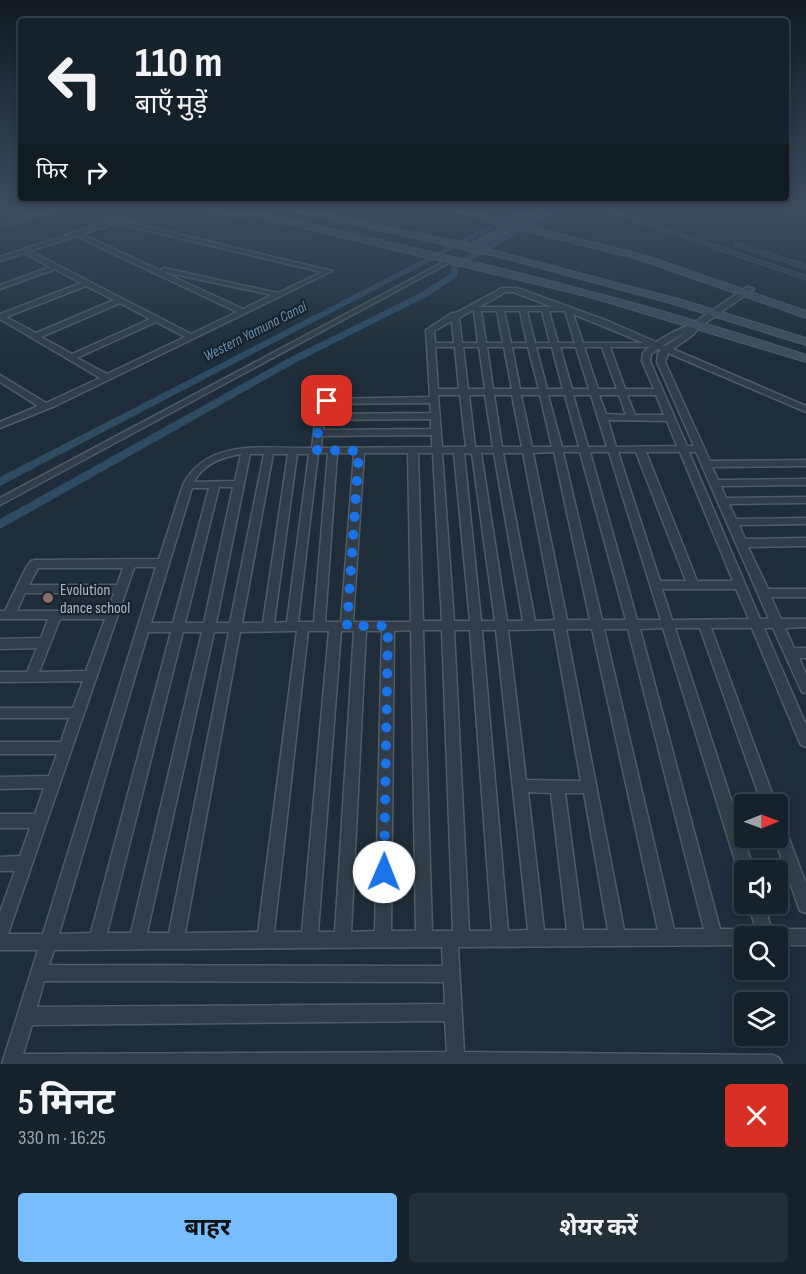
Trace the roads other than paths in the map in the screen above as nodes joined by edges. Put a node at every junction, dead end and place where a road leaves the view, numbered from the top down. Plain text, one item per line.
1 (40, 259) edge
2 (129, 259) edge
3 (279, 259) edge
4 (454, 259) joint
5 (518, 259) edge
6 (646, 259) edge
7 (751, 259) edge
8 (781, 259) edge
9 (144, 266) junction
10 (56, 267) junction
11 (806, 267) edge
12 (806, 278) edge
13 (87, 283) junction
14 (0, 287) edge
15 (748, 290) junction
16 (281, 295) junction
17 (120, 300) junction
18 (466, 309) junction
19 (477, 309) junction
20 (500, 309) junction
21 (522, 309) junction
22 (545, 309) junction
23 (568, 309) junction
24 (806, 309) edge
25 (243, 312) junction
26 (715, 313) junction
27 (455, 315) junction
28 (806, 315) edge
29 (1, 316) edge
30 (156, 319) junction
31 (697, 325) junction
32 (36, 336) junction
33 (191, 337) junction
34 (806, 342) edge
35 (430, 345) junction
36 (459, 345) junction
37 (482, 345) junction
38 (507, 345) junction
39 (532, 345) junction
40 (556, 345) junction
41 (580, 345) junction
42 (605, 345) junction
43 (662, 347) junction
44 (72, 357) junction
45 (806, 359) edge
46 (0, 378) edge
47 (107, 378) junction
48 (464, 392) junction
49 (489, 392) junction
50 (516, 392) junction
51 (543, 392) junction
52 (569, 392) junction
53 (595, 392) junction
54 (622, 392) junction
55 (658, 392) junction
56 (434, 396) junction
57 (45, 407) junction
58 (806, 409) edge
59 (435, 416) junction
60 (320, 417) junction
61 (603, 417) junction
62 (631, 417) junction
63 (669, 418) junction
64 (0, 425) edge
65 (436, 432) junction
66 (318, 433) junction
67 (682, 449) junction
68 (700, 449) junction
69 (269, 450) junction
70 (293, 450) junction
71 (315, 450) junction
72 (333, 450) junction
73 (613, 450) junction
74 (640, 450) junction
75 (246, 451) junction
76 (359, 451) junction
77 (413, 451) junction
78 (438, 451) junction
79 (459, 451) junction
80 (474, 451) junction
81 (498, 451) junction
82 (528, 451) junction
83 (558, 451) junction
84 (585, 451) junction
85 (806, 463) edge
86 (706, 464) junction
87 (806, 482) edge
88 (715, 483) junction
89 (215, 484) junction
90 (239, 484) junction
91 (188, 485) junction
92 (806, 500) edge
93 (723, 501) junction
94 (0, 502) edge
95 (806, 521) edge
96 (732, 522) junction
97 (806, 542) edge
98 (741, 543) junction
99 (163, 563) junction
100 (132, 564) junction
101 (657, 585) junction
102 (693, 585) junction
103 (740, 585) junction
104 (21, 589) junction
105 (121, 589) junction
106 (806, 592) edge
107 (764, 593) junction
108 (4, 615) edge
109 (56, 615) junction
110 (112, 615) junction
111 (756, 623) junction
112 (777, 623) junction
113 (806, 623) edge
114 (704, 624) junction
115 (530, 625) junction
116 (560, 625) junction
117 (598, 625) junction
118 (633, 625) junction
119 (669, 625) junction
120 (348, 626) junction
121 (388, 626) junction
122 (417, 626) junction
123 (448, 626) junction
124 (476, 626) junction
125 (502, 626) junction
126 (209, 627) junction
127 (236, 627) junction
128 (268, 627) junction
129 (297, 627) junction
130 (319, 627) junction
131 (143, 628) junction
132 (177, 628) junction
133 (44, 643) junction
134 (0, 644) edge
135 (806, 653) edge
136 (791, 654) junction
137 (31, 676) junction
138 (90, 676) junction
139 (0, 677) edge
140 (805, 684) edge
141 (0, 713) edge
142 (77, 713) junction
143 (806, 741) edge
144 (0, 748) edge
145 (65, 748) junction
146 (53, 782) junction
147 (0, 783) edge
148 (520, 786) junction
149 (557, 786) junction
150 (589, 787) junction
151 (765, 794) edge
152 (40, 821) junction
153 (0, 822) edge
154 (785, 848) edge
155 (743, 860) edge
156 (25, 863) junction
157 (0, 864) edge
158 (806, 905) edge
159 (4, 911) edge
160 (0, 935) edge
161 (714, 937) junction
162 (734, 937) edge
163 (788, 937) edge
164 (806, 937) edge
165 (501, 938) junction
166 (537, 938) junction
167 (576, 938) junction
168 (618, 938) junction
169 (668, 938) junction
170 (343, 939) junction
171 (383, 939) junction
172 (424, 939) junction
173 (456, 939) junction
174 (176, 940) junction
175 (265, 940) junction
176 (309, 940) junction
177 (48, 941) junction
178 (97, 941) junction
179 (137, 941) junction
180 (0, 942) edge
181 (39, 973) junction
182 (452, 974) junction
183 (454, 1012) junction
184 (26, 1016) junction
185 (456, 1062) edge
186 (11, 1063) edge
187 (773, 1064) edge

1 - 10 street
2 - 9 street
3 - 16 street
4 - 31 main road
4 - 94 street
5 - 26 main road
6 - 15 main road
7 - 12 lane
8 - 11 lane
9 - 16 street
9 - 25 street
10 - 13 street
10 - 14 street
13 - 17 street
13 - 29 street
15 - 24 main road
15 - 26 street
15 - 28 main road
16 - 25 street
17 - 30 street
17 - 32 street
18 - 19 street
18 - 23 street
18 - 27 street
19 - 20 street
19 - 37 street
20 - 21 street
20 - 38 street
21 - 22 street
21 - 39 street
22 - 23 street
22 - 40 street
23 - 41 street
23 - 43 street
25 - 33 street
26 - 31 street
26 - 34 main road
27 - 35 street
27 - 36 street
29 - 32 street
30 - 33 street
30 - 44 street
31 - 43 street
31 - 45 main road
32 - 44 street
33 - 47 street
35 - 36 street
35 - 56 street
36 - 37 street
36 - 48 street
37 - 38 street
37 - 49 street
38 - 39 street
38 - 50 street
39 - 40 street
39 - 51 street
40 - 41 street
40 - 52 street
41 - 42 street
41 - 53 street
42 - 43 street
42 - 54 street
43 - 55 street
43 - 58 street
43 - 68 street
44 - 47 street
46 - 57 street
47 - 57 street
48 - 49 street
48 - 56 street
48 - 80 street
49 - 50 street
49 - 81 street
50 - 51 street
50 - 82 street
51 - 52 street
51 - 83 street
52 - 53 street
52 - 84 street
53 - 54 street
53 - 61 street
54 - 55 street
54 - 62 street
55 - 63 street
56 - 59 street
56 - 60 street
57 - 64 street
59 - 60 street
59 - 65 street
60 - 66 street
61 - 62 street
61 - 73 street
62 - 63 street
63 - 67 street
65 - 66 street
65 - 78 street
66 - 71 street
67 - 68 street
67 - 74 street
67 - 103 street
68 - 86 street
69 - 70 street
69 - 75 street
69 - 127 street
70 - 71 street
70 - 128 street
71 - 72 street
71 - 129 street
72 - 76 street
72 - 130 street
73 - 74 street
73 - 84 street
73 - 101 street
74 - 102 street
75 - 90 street
75 - 91 street
76 - 77 street
76 - 120 street
77 - 78 street
77 - 122 street
78 - 79 street
78 - 123 street
79 - 80 street
79 - 124 street
80 - 81 street
80 - 125 street
81 - 82 street
81 - 115 street
82 - 83 street
82 - 116 street
83 - 84 street
83 - 117 street
84 - 118 street
85 - 86 street
86 - 88 street
87 - 88 street
88 - 93 street
89 - 90 street
89 - 91 street
89 - 132 street
90 - 126 street
91 - 99 street
92 - 93 street
93 - 96 street
95 - 96 street
96 - 98 street
97 - 98 street
98 - 107 street
99 - 100 street
99 - 131 street
100 - 104 street
100 - 105 street
101 - 102 street
101 - 119 street
102 - 103 street
103 - 111 street
104 - 105 street
104 - 108 street
105 - 110 street
106 - 107 street
107 - 112 street
108 - 109 street
109 - 110 street
109 - 133 street
110 - 138 street
111 - 112 street
111 - 114 street
111 - 143 street
112 - 113 street
112 - 136 street
114 - 119 street
114 - 151 street
115 - 116 street
115 - 125 street
116 - 117 street
116 - 150 street
117 - 118 street
117 - 169 street
118 - 119 street
118 - 161 street
119 - 155 street
120 - 121 street
120 - 130 street
120 - 170 street
120 - 176 street
121 - 122 street
121 - 171 street
122 - 123 street
122 - 172 street
123 - 124 street
123 - 173 street
124 - 125 street
124 - 165 street
125 - 148 street
126 - 127 street
126 - 132 street
126 - 179 street
127 - 128 street
127 - 174 street
128 - 129 street
129 - 130 street
129 - 175 street
131 - 132 street
131 - 177 street
132 - 178 street
133 - 134 street
133 - 137 street
135 - 136 street
136 - 140 street
137 - 138 street
137 - 139 street
138 - 142 street
141 - 142 street
142 - 145 street
144 - 145 street
145 - 146 street
146 - 147 street
146 - 152 street
148 - 149 street
148 - 166 street
149 - 150 street
149 - 167 street
150 - 168 street
152 - 153 street
152 - 156 street
154 - 158 street
156 - 157 street
156 - 159 street
159 - 160 street
161 - 162 street
161 - 169 street
163 - 164 street
165 - 166 street
165 - 173 street
166 - 167 street
167 - 168 street
168 - 169 street
170 - 171 street
170 - 176 street
171 - 172 street
172 - 173 street
173 - 182 street
174 - 175 street
174 - 179 street
175 - 176 street
177 - 178 street
177 - 180 street
177 - 181 street
178 - 179 street
181 - 182 street
181 - 184 street
182 - 183 street
183 - 184 street
183 - 185 street
184 - 186 street
185 - 186 street
185 - 187 street

